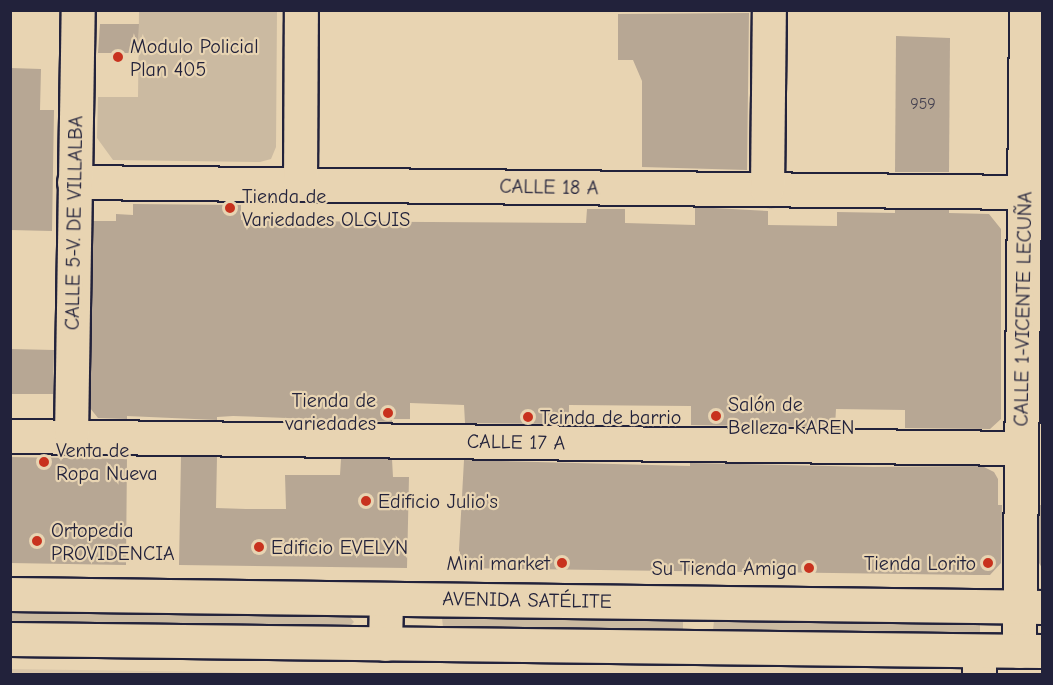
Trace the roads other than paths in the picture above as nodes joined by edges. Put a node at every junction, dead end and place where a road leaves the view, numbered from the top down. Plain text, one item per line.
1 (78, 10) edge
2 (301, 10) edge
3 (769, 10) edge
4 (1026, 10) edge
5 (74, 182) junction
6 (300, 184) junction
7 (767, 189) junction
8 (1023, 192) junction
9 (10, 436) edge
10 (71, 436) junction
11 (1021, 448) junction
12 (10, 594) edge
13 (386, 599) junction
14 (1031, 607) edge
15 (10, 639) edge
16 (385, 644) junction
17 (1031, 651) edge
18 (979, 663) edge

1 - 5 street, CALLE 5-V. DE VILLALBA
2 - 6 street
3 - 7 street
4 - 8 street, CALLE 1-VICENTE LECUÑA
5 - 6 street, CALLE 18 A
5 - 10 street, CALLE 5-V. DE VILLALBA
6 - 7 street, CALLE 18 A
7 - 8 street, CALLE 18 A
8 - 11 street, CALLE 1-VICENTE LECUÑA
9 - 10 street, CALLE 17 A
10 - 11 street, CALLE 17 A
11 - 14 street, CALLE 1-VICENTE LECUÑA
12 - 13 street, AVENIDA SATÉLITE
13 - 14 street, AVENIDA SATÉLITE
13 - 16 street
14 - 17 street, CALLE 1-VICENTE LECUÑA
15 - 16 street
16 - 18 street
17 - 18 street

